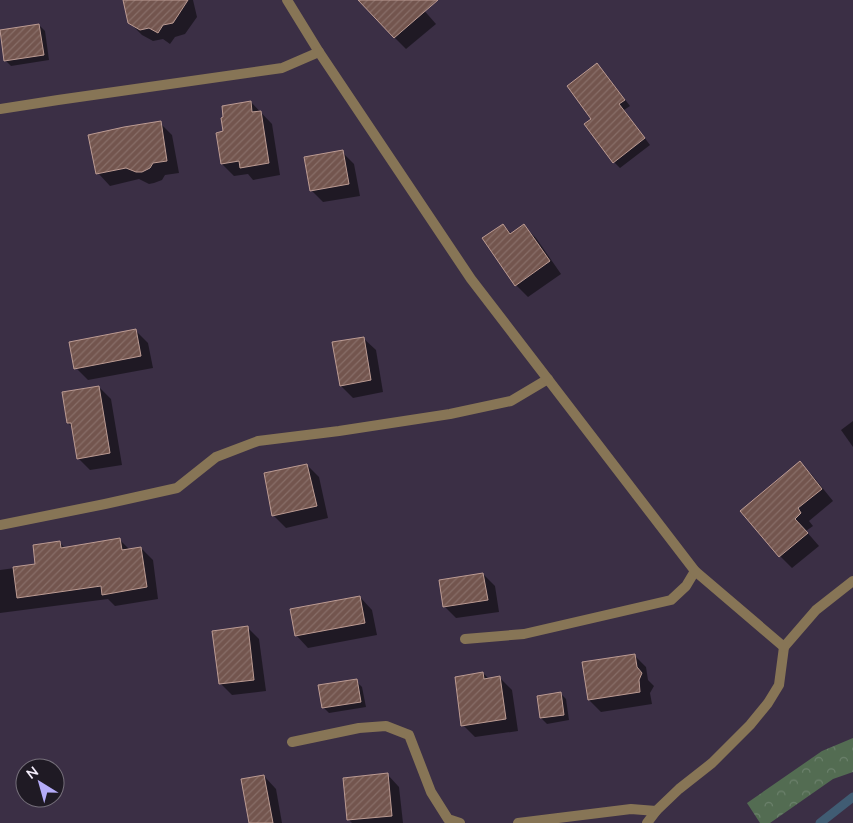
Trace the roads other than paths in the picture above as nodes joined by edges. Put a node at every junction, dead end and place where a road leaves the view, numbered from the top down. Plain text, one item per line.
1 (287, 0) edge
2 (319, 52) junction
3 (0, 109) edge
4 (548, 379) junction
5 (0, 525) edge
6 (695, 571) junction
7 (853, 581) edge
8 (465, 639) dead end
9 (784, 647) junction
10 (292, 742) dead end
11 (656, 811) junction
12 (460, 823) edge
13 (518, 823) edge
14 (647, 823) edge

1 - 2 street
2 - 3 street
2 - 4 street
4 - 5 street
4 - 6 street
6 - 8 street
6 - 9 street
7 - 9 street
9 - 11 street
10 - 12 street
11 - 13 street
11 - 14 street

